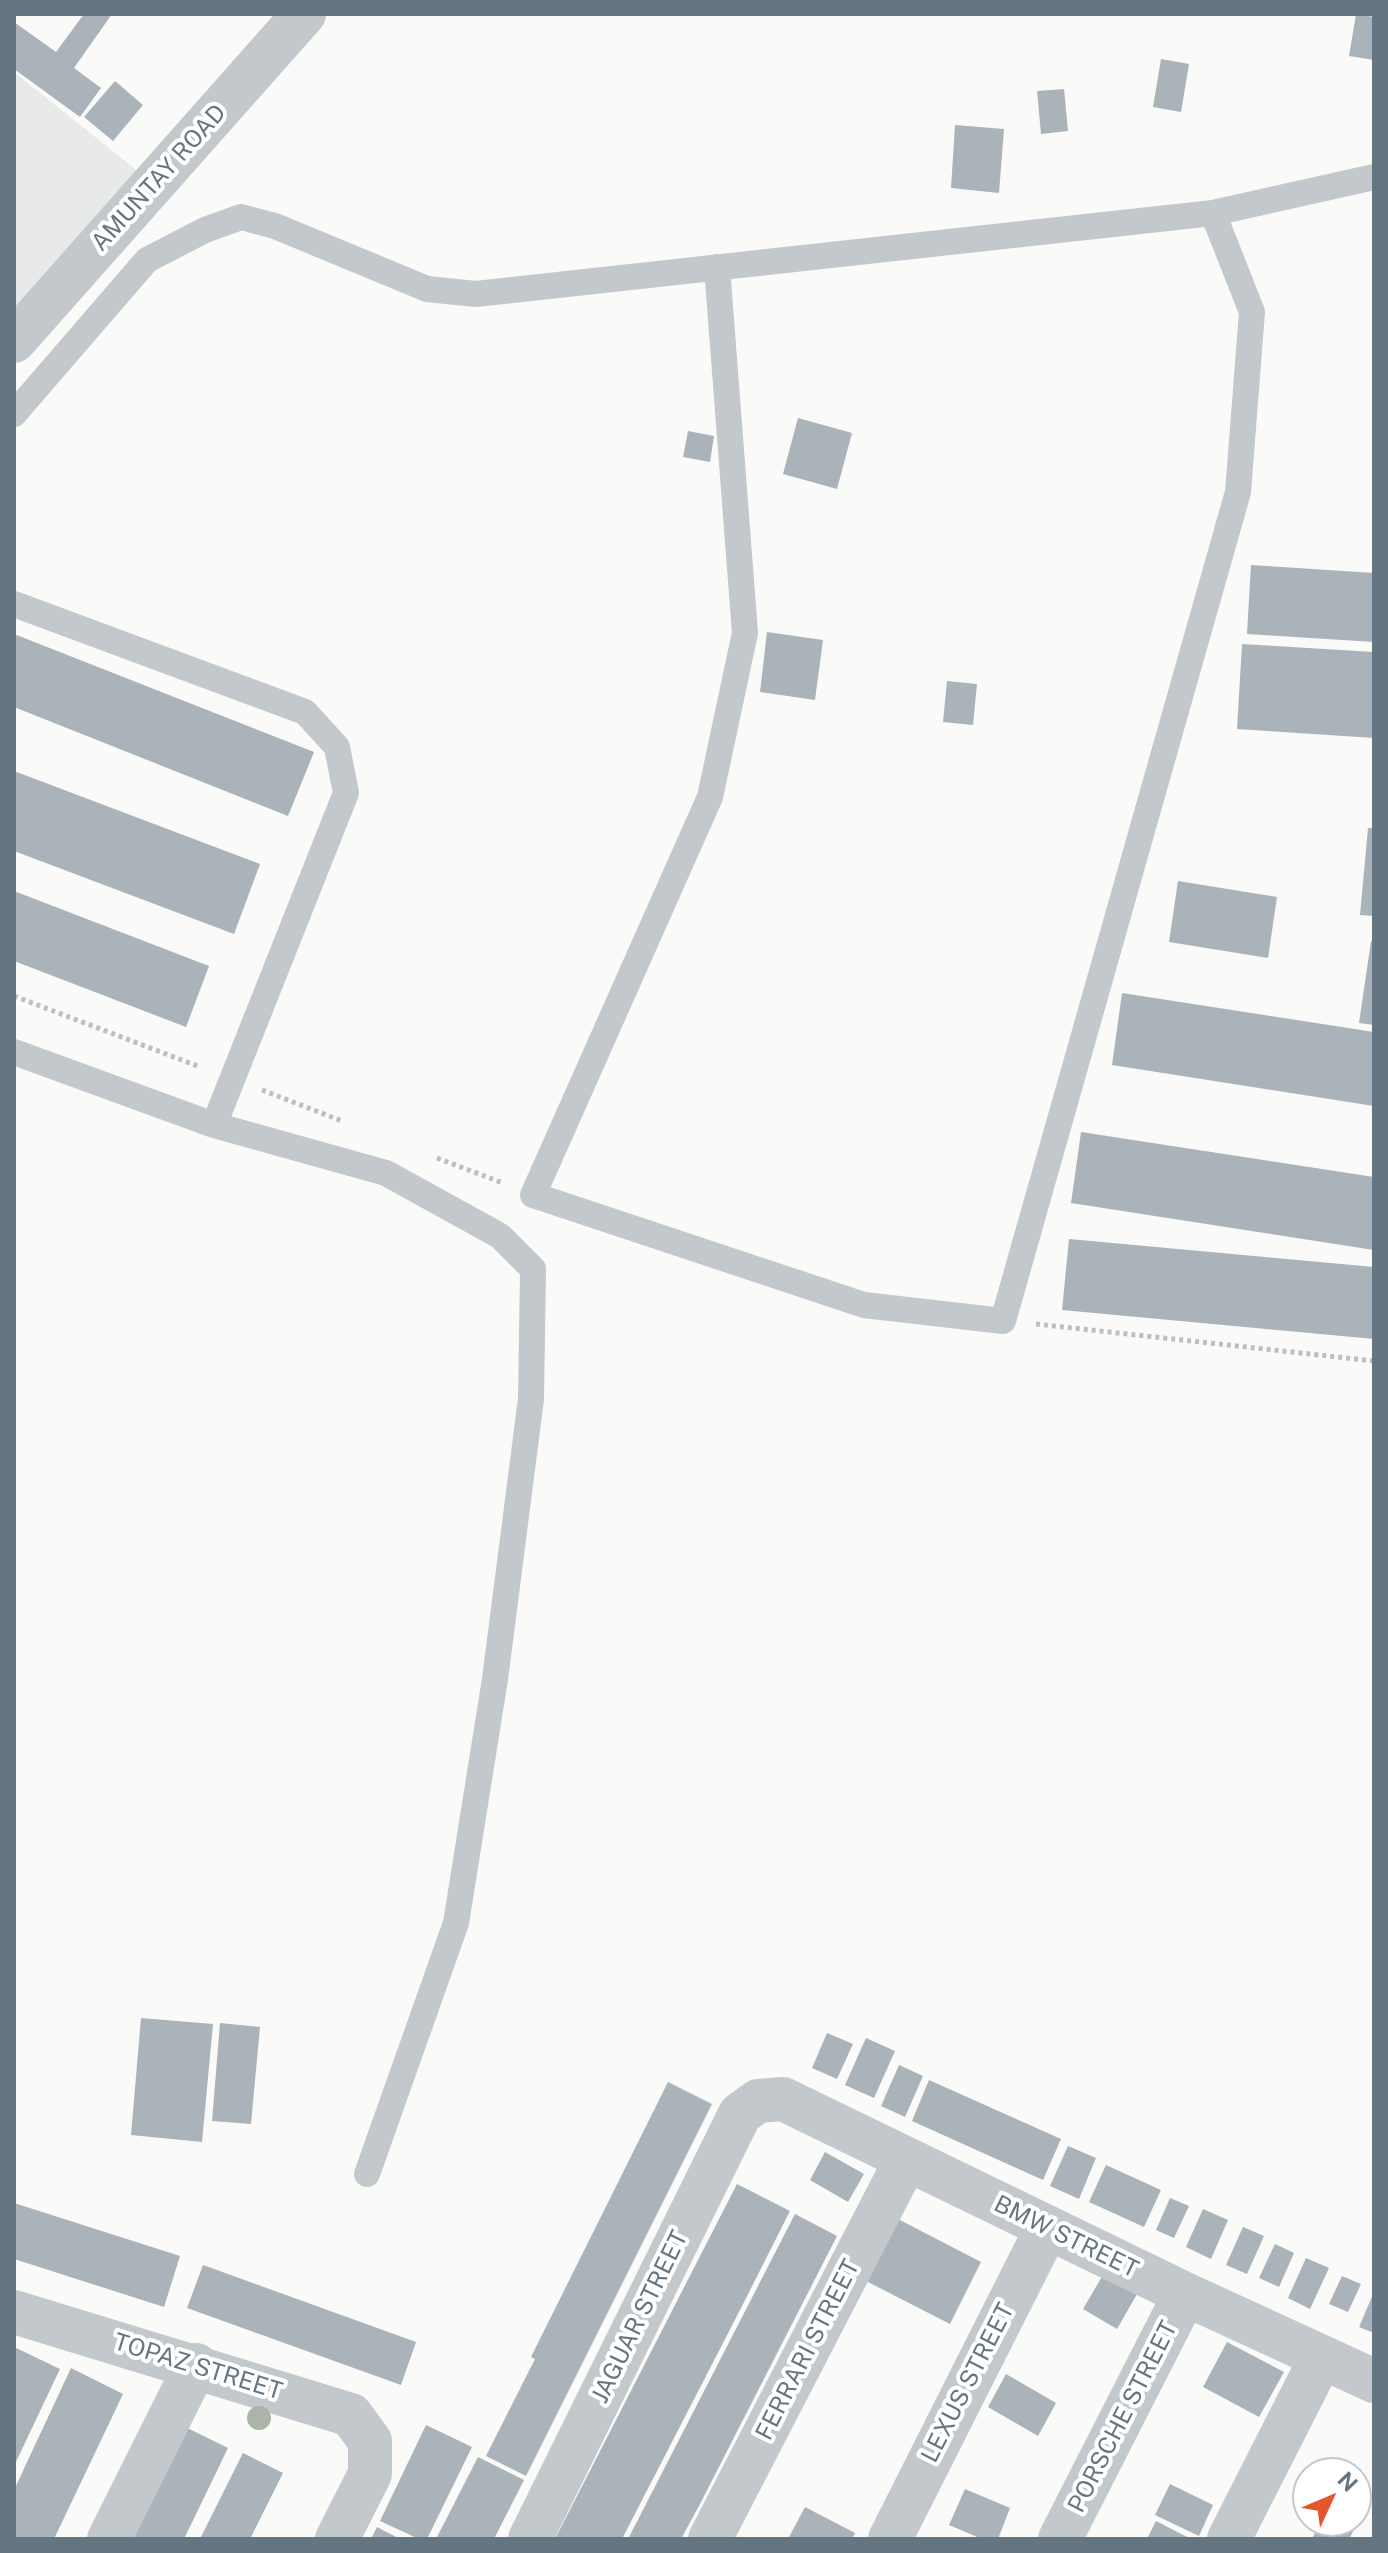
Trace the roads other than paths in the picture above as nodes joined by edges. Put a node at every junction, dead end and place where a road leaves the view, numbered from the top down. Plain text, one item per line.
1 (304, 14) edge
2 (1374, 177) edge
3 (1213, 213) junction
4 (717, 267) junction
5 (14, 341) edge
6 (14, 414) edge
7 (14, 604) edge
8 (14, 1052) edge
9 (214, 1125) junction
10 (758, 2101) joint
11 (906, 2160) junction
12 (367, 2174) dead end
13 (1047, 2228) junction
14 (1185, 2294) junction
15 (14, 2312) edge
16 (1321, 2358) junction
17 (196, 2365) junction
18 (1374, 2381) edge
19 (109, 2539) edge
20 (337, 2539) edge
21 (530, 2539) edge
22 (710, 2539) edge
23 (890, 2539) edge
24 (1060, 2539) edge
25 (1229, 2539) edge

1 - 5 street, AMUNTAY ROAD
2 - 3 lane
3 - 4 lane
3 - 4 lane
4 - 6 lane
7 - 9 lane
8 - 9 lane
9 - 12 lane
10 - 11 street, BMW STREET
10 - 21 street, JAGUAR STREET
11 - 13 street, BMW STREET
11 - 22 street, FERRARI STREET
13 - 14 street, BMW STREET
13 - 23 street, LEXUS STREET
14 - 16 street, BMW STREET
14 - 24 street, PORSCHE STREET
15 - 17 street, TOPAZ STREET
16 - 18 street, BMW STREET
16 - 25 street
17 - 19 street
17 - 20 street, TOPAZ STREET

